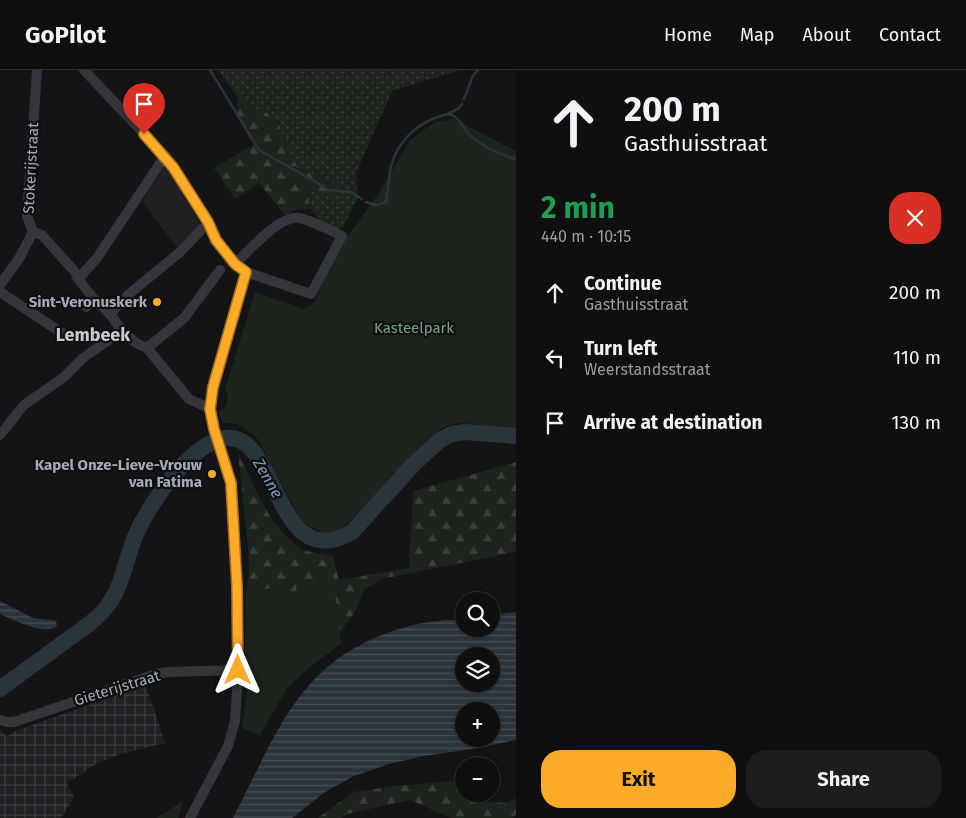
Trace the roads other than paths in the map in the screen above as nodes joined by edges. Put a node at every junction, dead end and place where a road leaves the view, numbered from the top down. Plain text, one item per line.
1 (38, 70) edge
2 (84, 70) edge
3 (165, 156) junction
4 (204, 228) dead end
5 (33, 232) junction
6 (235, 264) junction
7 (220, 270) dead end
8 (246, 272) junction
9 (78, 279) junction
10 (0, 285) edge
11 (0, 292) edge
12 (110, 314) junction
13 (123, 332) junction
14 (65, 335) dead end
15 (147, 348) junction
16 (210, 409) junction
17 (0, 435) edge
18 (238, 670) junction
19 (0, 720) edge
20 (190, 818) edge

1 - 5 street, Stokerijstraat
2 - 3 street
3 - 6 street
3 - 9 street
4 - 12 street
5 - 9 street
5 - 10 street, Stokerijstraat
6 - 8 street
6 - 8 street
7 - 15 street
8 - 16 street
9 - 12 street
11 - 14 street
12 - 13 street
13 - 15 street
13 - 17 street
15 - 16 street
16 - 18 street
18 - 19 street, Gieterijstraat
18 - 20 street

